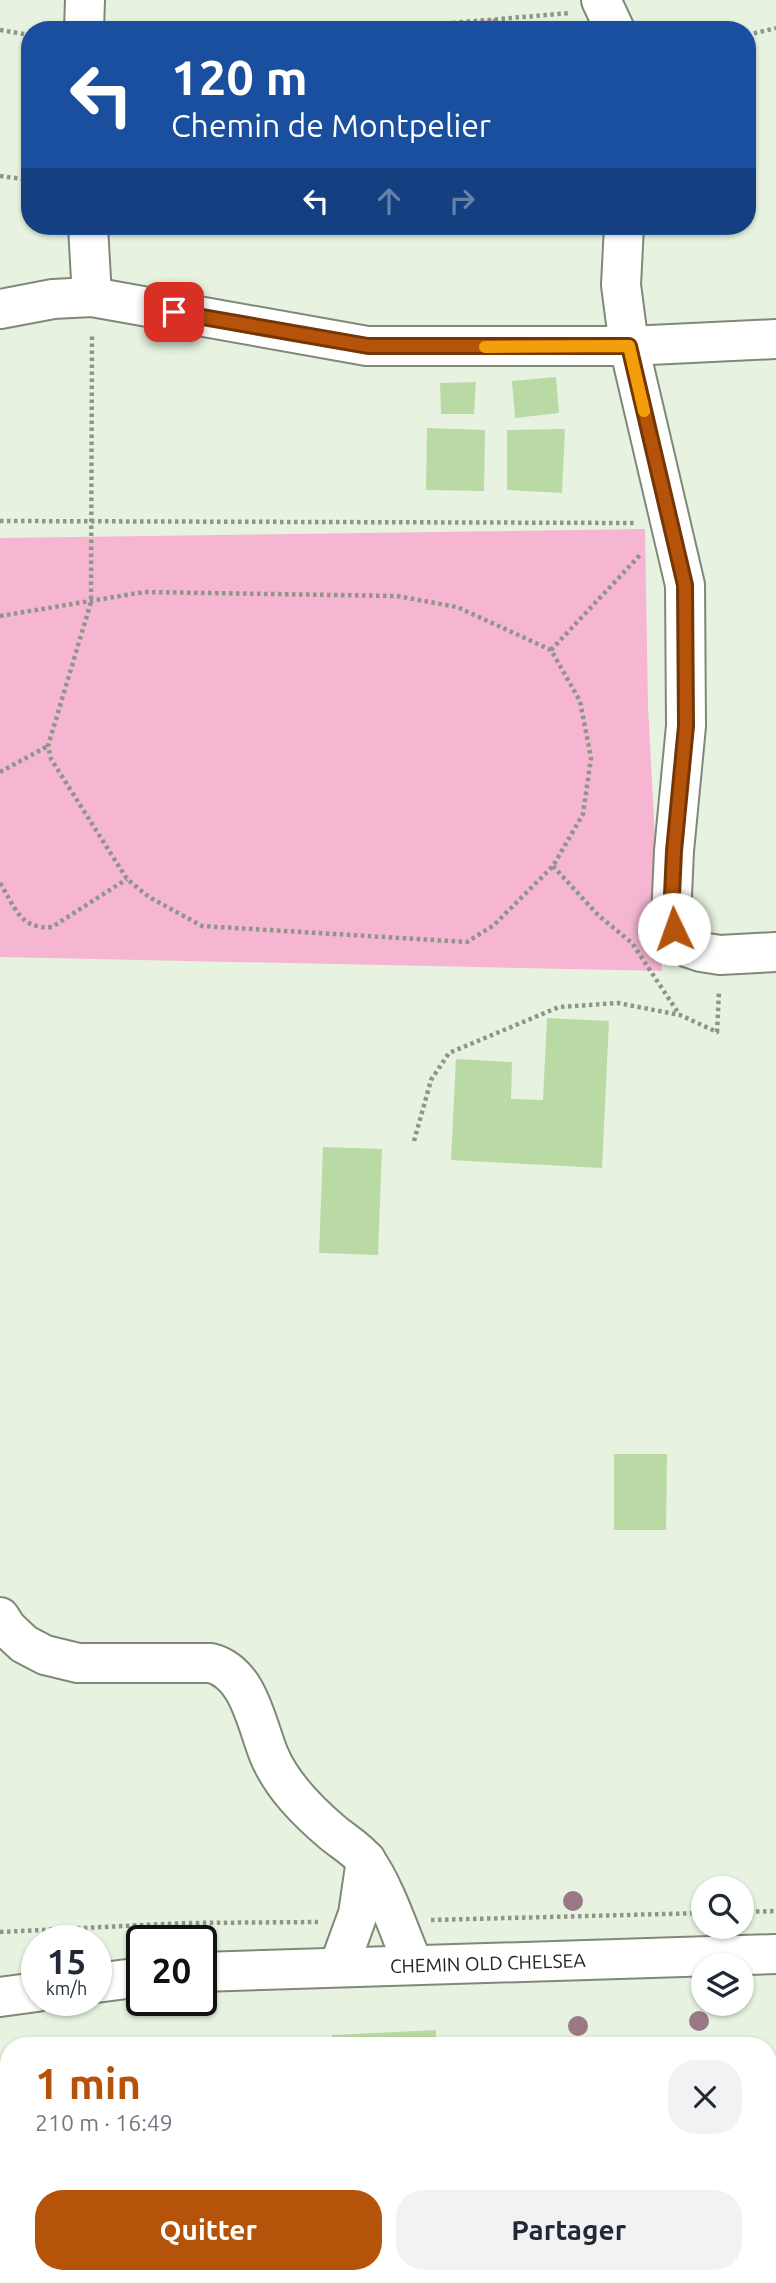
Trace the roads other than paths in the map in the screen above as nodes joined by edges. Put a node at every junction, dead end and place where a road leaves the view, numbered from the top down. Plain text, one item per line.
1 (85, 0) edge
2 (84, 21) edge
3 (88, 235) edge
4 (624, 235) edge
5 (92, 298) junction
6 (0, 309) edge
7 (776, 338) edge
8 (629, 346) junction
9 (776, 952) edge
10 (8, 1640) edge
11 (366, 1860) junction
12 (776, 1954) edge
13 (413, 1964) junction
14 (339, 1966) junction
15 (0, 1969) edge
16 (21, 1970) edge
17 (217, 1971) edge
18 (21, 1994) edge
19 (0, 1997) edge

1 - 2 street
3 - 5 street
4 - 8 street
5 - 6 street
5 - 8 street
7 - 8 street
8 - 9 street
10 - 11 street
11 - 13 street
11 - 14 street
12 - 13 street, CHEMIN OLD CHELSEA
13 - 14 street, CHEMIN OLD CHELSEA
14 - 17 street, CHEMIN OLD CHELSEA
15 - 16 street
18 - 19 street

